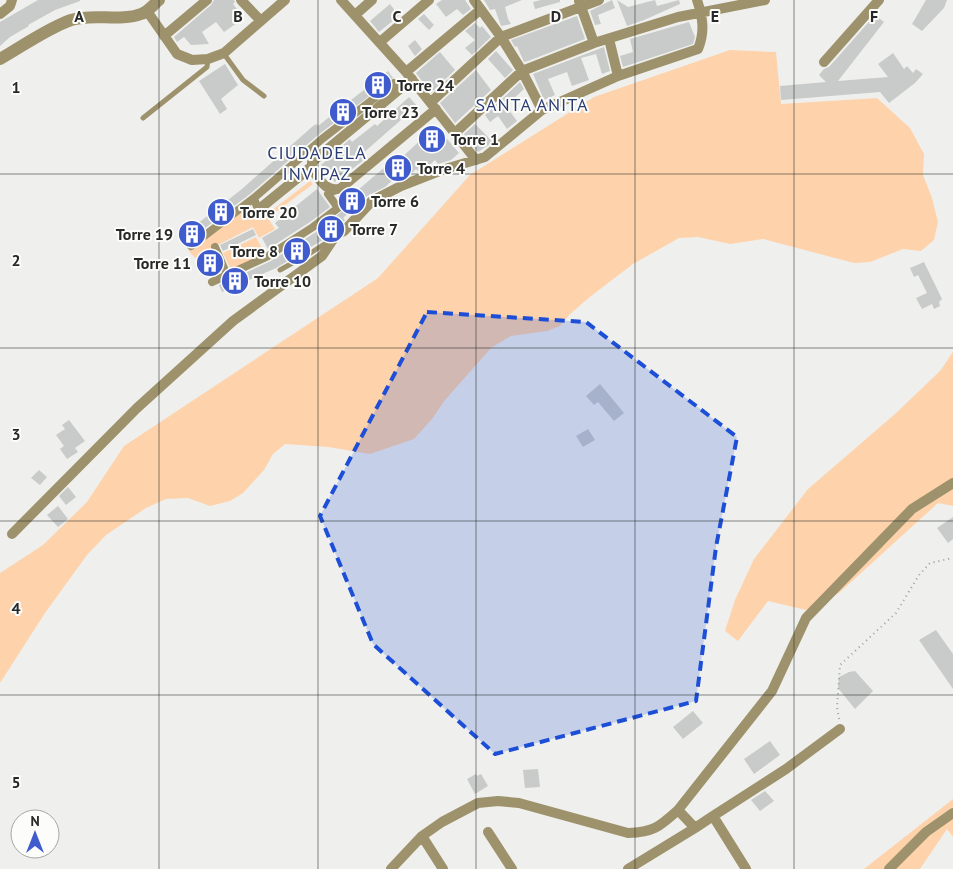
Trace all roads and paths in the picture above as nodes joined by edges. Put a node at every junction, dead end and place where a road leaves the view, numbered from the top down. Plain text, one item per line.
1 (12, 0) edge
2 (159, 0) edge
3 (207, 0) edge
4 (241, 0) edge
5 (285, 0) edge
6 (341, 0) edge
7 (372, 0) edge
8 (429, 0) edge
9 (599, 0) edge
10 (697, 0) edge
11 (765, 0) edge
12 (879, 0) edge
13 (477, 3) edge
14 (580, 3) edge
15 (147, 11) junction
16 (701, 12) junction
17 (0, 14) edge
18 (355, 15) junction
19 (261, 21) junction
20 (164, 36) junction
21 (501, 37) junction
22 (609, 39) junction
23 (380, 42) junction
24 (594, 43) junction
25 (224, 53) junction
26 (0, 59) edge
27 (208, 59) junction
28 (824, 62) dead end
29 (522, 71) junction
30 (409, 76) junction
31 (618, 76) junction
32 (394, 83) dead end
33 (264, 96) dead end
34 (434, 106) junction
35 (542, 110) junction
36 (143, 118) dead end
37 (455, 133) junction
38 (476, 160) junction
39 (311, 167) junction
40 (335, 190) junction
41 (254, 198) junction
42 (246, 204) junction
43 (258, 210) junction
44 (336, 235) junction
45 (191, 246) dead end
46 (215, 247) dead end
47 (280, 270) dead end
48 (228, 275) junction
49 (212, 282) dead end
50 (953, 483) edge
51 (12, 534) dead end
52 (953, 558) edge
53 (840, 729) joint
54 (678, 810) junction
55 (953, 813) edge
56 (714, 816) junction
57 (695, 828) junction
58 (488, 832) dead end
59 (422, 836) junction
60 (391, 869) edge
61 (443, 869) edge
62 (512, 869) edge
63 (628, 869) edge
64 (746, 869) edge
65 (889, 869) edge

1 - 17 street
2 - 15 street
3 - 20 street
4 - 19 street
5 - 19 street
6 - 18 street
7 - 18 street
8 - 23 street
9 - 14 street
10 - 16 street
11 - 16 street
12 - 28 street
13 - 21 street
13 - 30 street
14 - 21 street
14 - 24 street
15 - 20 street
15 - 26 street
16 - 22 street
16 - 31 street
18 - 23 street
19 - 25 street
20 - 27 street
21 - 29 street
21 - 34 street
22 - 24 street
22 - 31 street
23 - 30 street
24 - 29 street
25 - 27 street
25 - 33 lane
27 - 36 lane
29 - 35 street
29 - 37 street
30 - 34 street
30 - 39 street
31 - 35 street
32 - 41 street
34 - 37 street
34 - 40 street
35 - 38 street
37 - 38 street
38 - 44 street
39 - 40 street
39 - 43 street
40 - 48 street
41 - 42 street
41 - 43 street
42 - 43 street
42 - 45 street
44 - 47 lane
44 - 51 street
46 - 48 street
48 - 49 street
50 - 54 street
52 - 53 path
53 - 56 street
54 - 57 street
54 - 59 street
55 - 65 street
56 - 57 street
56 - 64 street
57 - 63 street
58 - 62 street
59 - 60 street
59 - 61 street

